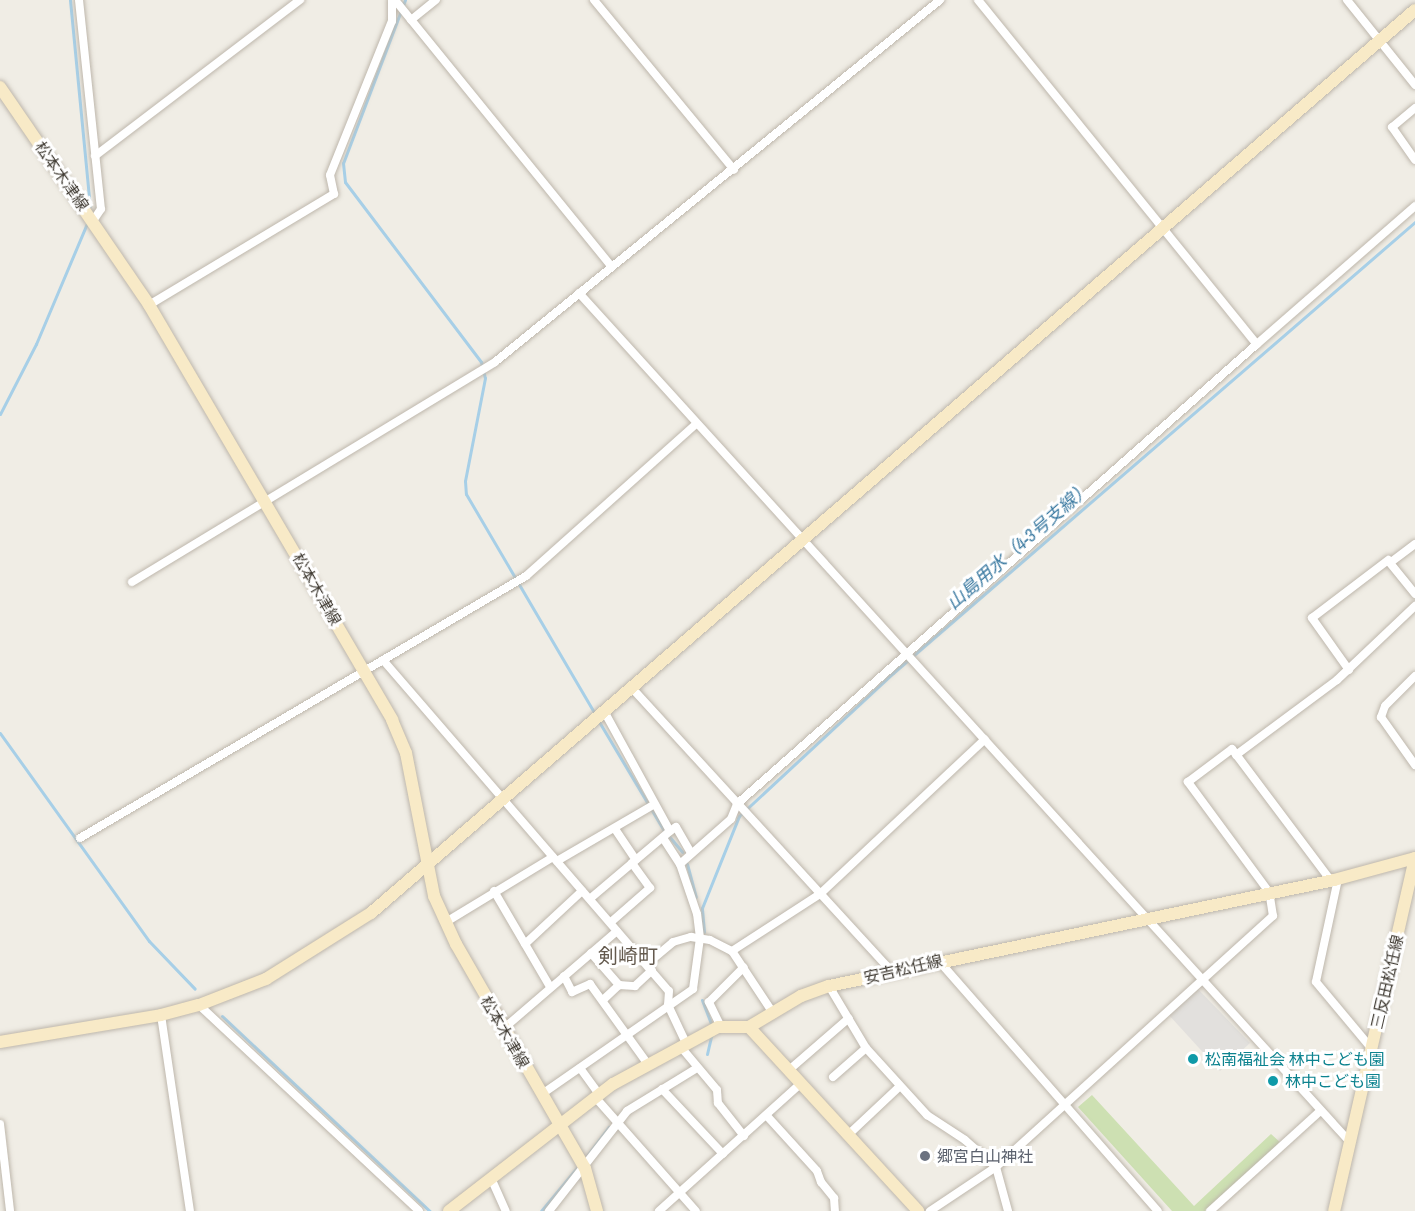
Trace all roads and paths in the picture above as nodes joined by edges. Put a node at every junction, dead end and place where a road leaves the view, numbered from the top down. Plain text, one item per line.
1 (79, 0) edge
2 (300, 0) edge
3 (436, 0) edge
4 (594, 0) edge
5 (940, 0) edge
6 (978, 0) edge
7 (1347, 0) edge
8 (401, 8) edge
9 (1415, 10) edge
10 (1380, 40) junction
11 (1415, 85) edge
12 (0, 87) edge
13 (1415, 108) edge
14 (95, 156) junction
15 (1415, 160) edge
16 (734, 170) junction
17 (1415, 206) edge
18 (93, 221) junction
19 (1163, 227) junction
20 (611, 266) junction
21 (579, 293) junction
22 (149, 305) junction
23 (1257, 344) junction
24 (696, 424) junction
25 (266, 498) junction
26 (802, 540) junction
27 (1415, 544) edge
28 (1388, 560) dead end
29 (132, 582) dead end
30 (1415, 594) edge
31 (1415, 606) edge
32 (906, 655) junction
33 (383, 660) junction
34 (364, 670) junction
35 (1349, 670) junction
36 (1413, 682) edge
37 (631, 687) junction
38 (599, 715) junction
39 (985, 739) junction
40 (1236, 755) junction
41 (1415, 765) edge
42 (502, 798) junction
43 (655, 804) junction
44 (741, 809) junction
45 (615, 829) junction
46 (668, 834) junction
47 (80, 838) dead end
48 (691, 853) junction
49 (1415, 858) edge
50 (555, 859) junction
51 (634, 862) junction
52 (680, 864) junction
53 (425, 865) junction
54 (1334, 880) junction
55 (494, 891) junction
56 (582, 891) junction
57 (1269, 892) junction
58 (820, 894) junction
59 (591, 897) junction
60 (1148, 919) junction
61 (446, 922) junction
62 (611, 922) junction
63 (616, 930) junction
64 (700, 938) junction
65 (525, 944) junction
66 (732, 951) junction
67 (591, 953) junction
68 (939, 960) junction
69 (650, 967) junction
70 (744, 967) junction
71 (891, 971) junction
72 (564, 976) junction
73 (1201, 982) junction
74 (619, 985) junction
75 (829, 986) junction
76 (550, 987) junction
77 (604, 999) junction
78 (199, 1005) junction
79 (668, 1005) junction
80 (773, 1013) junction
81 (162, 1015) junction
82 (849, 1018) junction
83 (749, 1027) junction
84 (503, 1029) junction
85 (715, 1029) junction
86 (627, 1031) junction
87 (0, 1042) edge
88 (683, 1045) junction
89 (866, 1048) junction
90 (1372, 1048) junction
91 (647, 1063) junction
92 (580, 1068) junction
93 (697, 1068) junction
94 (789, 1070) junction
95 (834, 1077) dead end
96 (801, 1083) junction
97 (900, 1086) junction
98 (662, 1089) junction
99 (542, 1094) junction
100 (597, 1095) junction
101 (1064, 1107) junction
102 (1319, 1112) junction
103 (767, 1116) junction
104 (614, 1120) junction
105 (0, 1124) edge
106 (560, 1124) junction
107 (848, 1135) junction
108 (744, 1136) junction
109 (1350, 1142) junction
110 (723, 1154) junction
111 (582, 1163) junction
112 (996, 1167) junction
113 (491, 1178) junction
114 (680, 1193) junction
115 (10, 1211) edge
116 (190, 1211) edge
117 (419, 1211) edge
118 (449, 1211) edge
119 (506, 1211) edge
120 (549, 1211) edge
121 (597, 1211) edge
122 (659, 1211) edge
123 (696, 1211) edge
124 (835, 1211) edge
125 (917, 1211) edge
126 (930, 1211) edge
127 (1008, 1211) edge
128 (1158, 1211) edge
129 (1210, 1211) edge
130 (1334, 1211) edge

1 - 14 street
2 - 14 street
3 - 8 street
4 - 16 street
5 - 16 street
6 - 19 street
7 - 10 street
8 - 20 street
8 - 22 street
9 - 10 main road
10 - 11 street
10 - 19 main road
12 - 18 main road, 松本木津線
13 - 15 street
14 - 18 street
16 - 20 street
17 - 23 street
18 - 22 main road, 松本木津線
19 - 23 street
19 - 26 main road
20 - 21 street
21 - 24 street
21 - 25 street
22 - 25 main road, 松本木津線
23 - 32 street
24 - 26 street
24 - 33 street
25 - 29 street
25 - 34 main road, 松本木津線
26 - 32 street
26 - 37 main road
27 - 30 street
28 - 35 street
31 - 35 street
32 - 39 street
32 - 44 street
33 - 34 street
33 - 42 street
34 - 47 street
34 - 53 main road, 松本木津線
35 - 40 street
36 - 41 street
37 - 38 main road
37 - 44 street
38 - 42 main road
38 - 43 street
39 - 58 street
39 - 60 street
40 - 54 street
40 - 57 street
42 - 50 street
42 - 53 main road
43 - 45 street
43 - 46 street
44 - 48 street
44 - 58 street
45 - 50 street
45 - 51 street
46 - 48 street
46 - 51 street
46 - 52 street
48 - 52 street
49 - 54 main road, 安吉松任線
49 - 90 main road, 三反田松任線
50 - 55 street
50 - 56 street
51 - 59 street
51 - 62 street
52 - 64 street
53 - 61 main road, 松本木津線
53 - 78 main road
54 - 57 main road, 安吉松任線
54 - 90 street
55 - 61 street
55 - 65 street
56 - 59 street
56 - 65 street
57 - 60 main road, 安吉松任線
57 - 73 street
58 - 66 street
58 - 71 street
59 - 62 street
60 - 68 main road, 安吉松任線
60 - 73 street
61 - 84 main road, 松本木津線
62 - 63 street
63 - 67 street
63 - 69 street
64 - 66 street
64 - 69 street
64 - 79 street
65 - 76 street
66 - 70 street
67 - 72 street
67 - 74 street
68 - 71 main road, 安吉松任線
68 - 101 street
69 - 74 street
69 - 79 street
70 - 80 street
70 - 85 street
71 - 75 main road, 安吉松任線
72 - 76 street
72 - 77 street
73 - 101 street
73 - 102 street
74 - 77 street
75 - 80 main road, 安吉松任線
75 - 82 street
76 - 84 street
77 - 86 street
78 - 81 main road
78 - 117 street
79 - 86 street
79 - 88 street
80 - 83 main road, 安吉松任線
81 - 87 main road
81 - 116 street
82 - 89 street
82 - 94 street
83 - 85 main road
83 - 94 main road
84 - 99 main road, 松本木津線
85 - 88 main road
86 - 91 street
86 - 92 street
88 - 91 main road
88 - 93 street
89 - 95 street
89 - 97 street
90 - 109 main road, 三反田松任線
91 - 100 main road
92 - 99 street
92 - 100 street
93 - 98 street
93 - 108 street
94 - 96 main road
96 - 103 street
96 - 107 main road
97 - 107 street
97 - 112 street
98 - 104 street
98 - 110 street
99 - 106 main road, 松本木津線
100 - 104 street
100 - 106 main road
101 - 112 street
101 - 128 street
102 - 109 street
102 - 129 street
103 - 108 street
103 - 124 street
104 - 111 street
104 - 114 street
105 - 115 street
106 - 111 main road, 松本木津線
106 - 113 main road
107 - 125 main road
108 - 110 street
109 - 130 main road, 三反田松任線
110 - 114 street
111 - 120 street
111 - 121 main road, 松本木津線
112 - 126 street
112 - 127 street
113 - 118 main road
113 - 119 street
114 - 122 street
114 - 123 street

